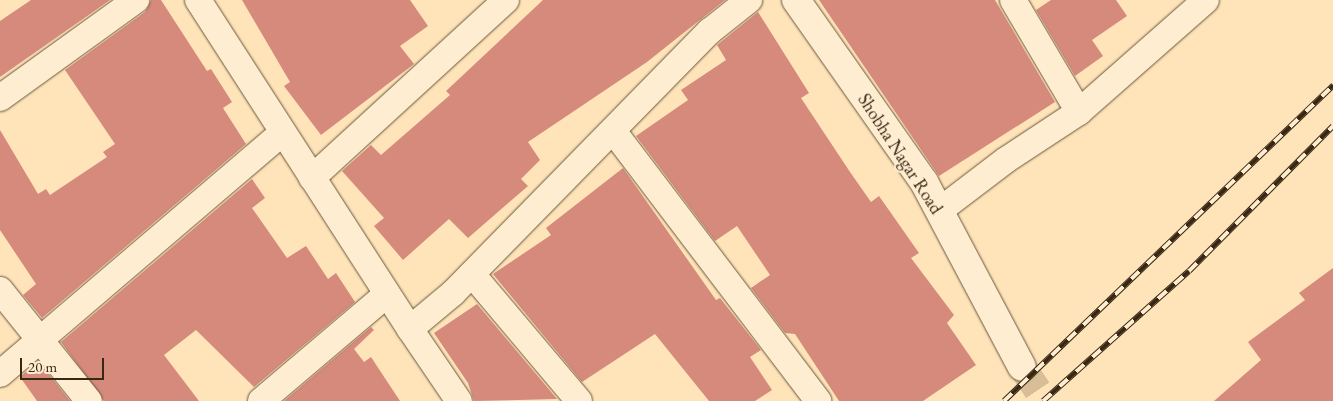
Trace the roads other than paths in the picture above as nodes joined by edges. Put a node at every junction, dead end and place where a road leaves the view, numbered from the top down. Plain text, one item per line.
1 (136, 0) edge
2 (198, 0) edge
3 (506, 0) edge
4 (749, 0) edge
5 (796, 0) edge
6 (1014, 0) edge
7 (1206, 0) edge
8 (0, 98) edge
9 (1079, 112) junction
10 (614, 132) junction
11 (281, 134) junction
12 (312, 178) junction
13 (939, 211) junction
14 (472, 274) junction
15 (0, 290) edge
16 (386, 294) junction
17 (410, 329) junction
18 (40, 339) junction
19 (1022, 366) tunnel mouth
20 (0, 374) edge
21 (88, 401) edge
22 (261, 401) edge
23 (459, 401) edge
24 (579, 401) edge
25 (818, 401) edge

1 - 8 street
2 - 11 street
3 - 12 street
4 - 10 street
5 - 13 street, Shobha Nagar Road
6 - 9 street
7 - 9 street
9 - 13 street
10 - 14 street
10 - 25 street
11 - 12 street
11 - 18 street
12 - 16 street
13 - 19 street, Shobha Nagar Road
14 - 17 street
14 - 24 street
15 - 18 street
16 - 17 street
16 - 22 street
17 - 23 street
18 - 20 street
18 - 21 street

